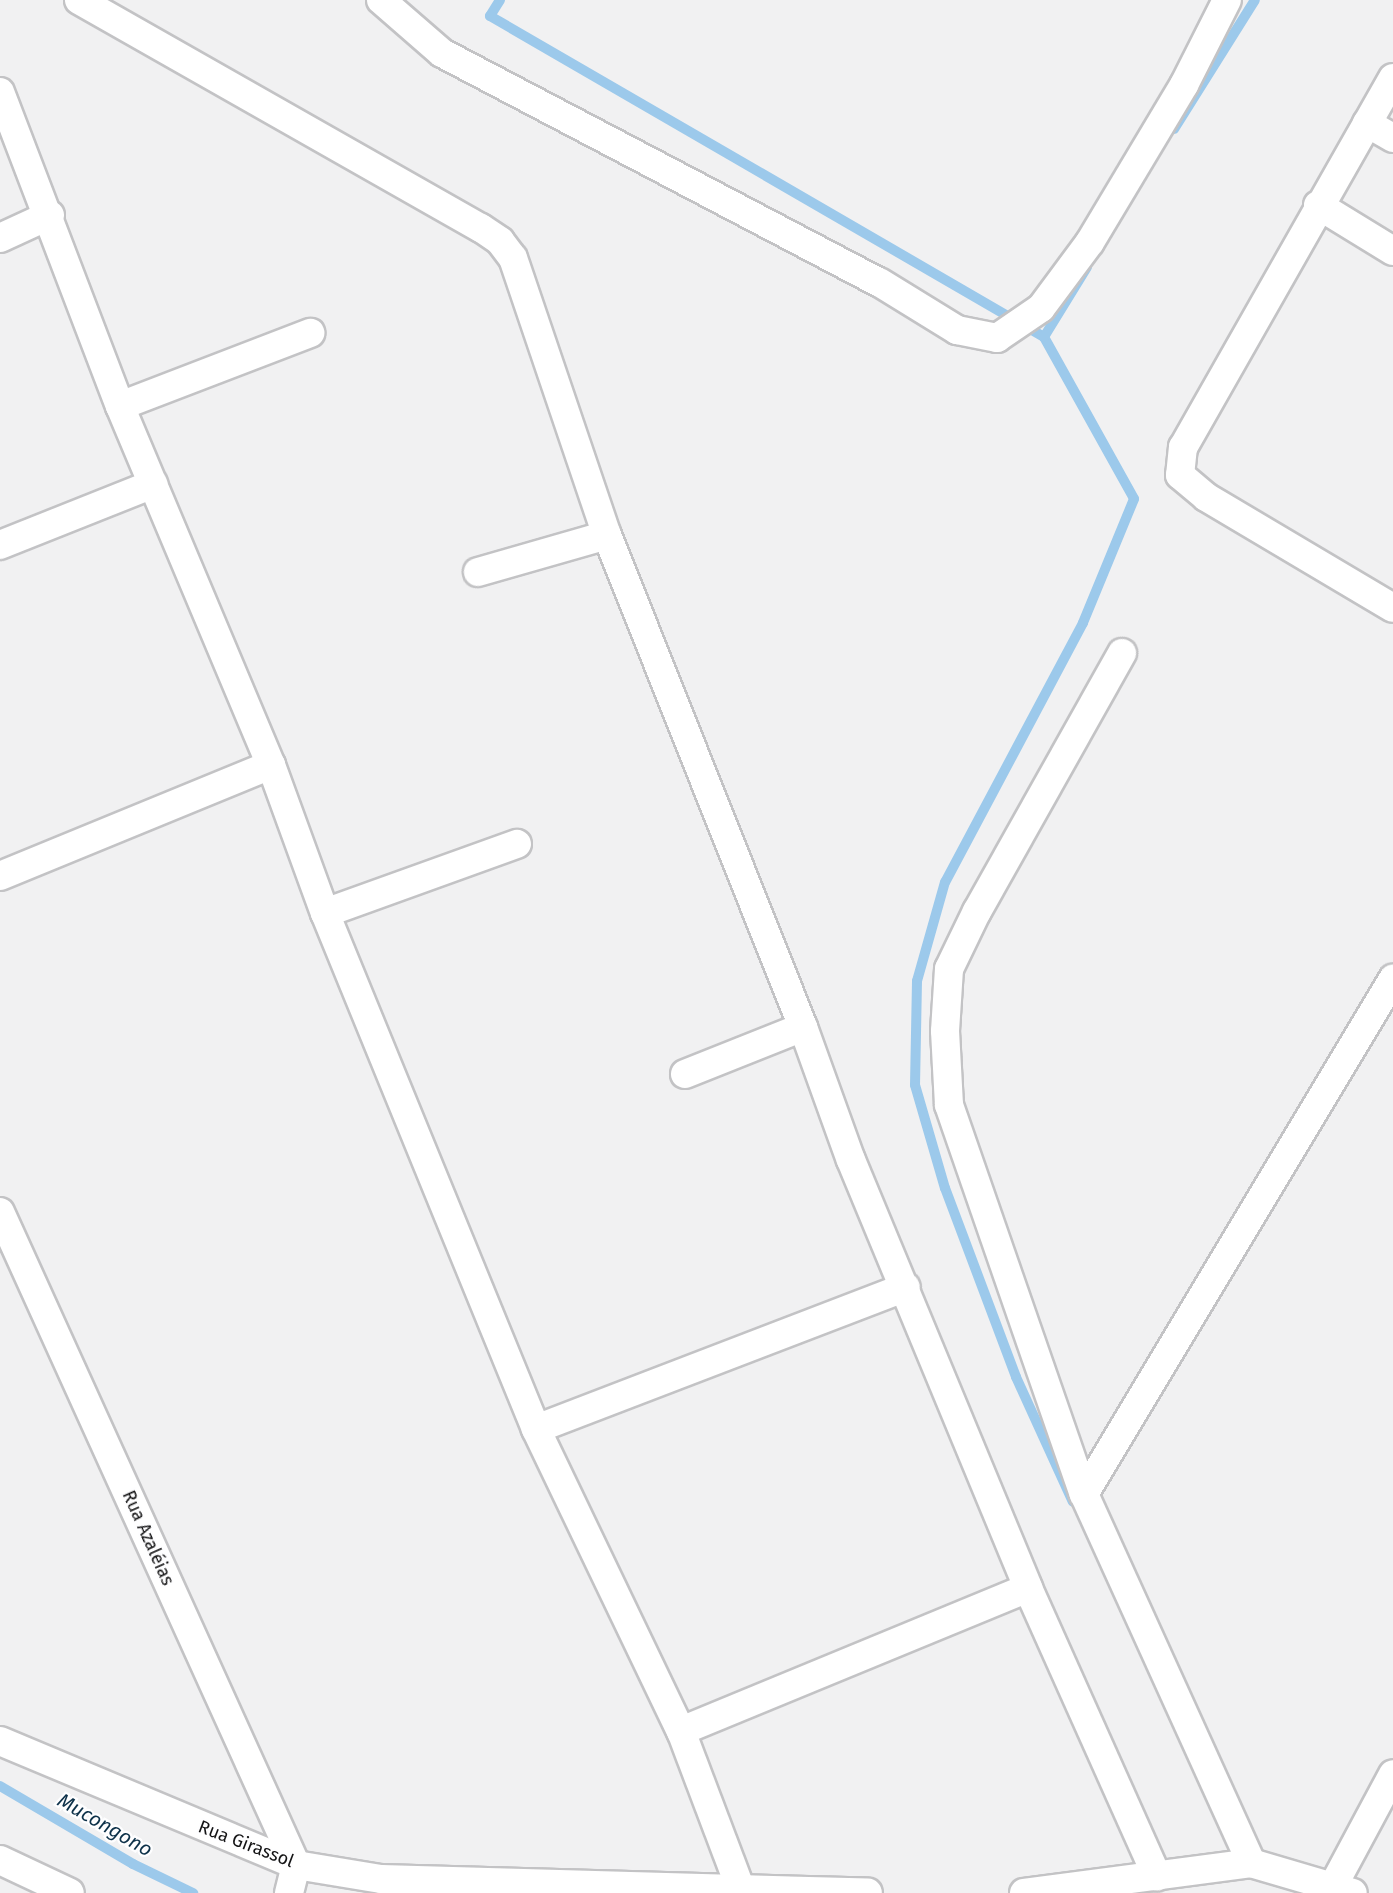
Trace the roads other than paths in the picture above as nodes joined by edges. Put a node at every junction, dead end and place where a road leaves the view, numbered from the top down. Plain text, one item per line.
1 (79, 0) edge
2 (381, 0) edge
3 (1227, 0) edge
4 (1393, 78) edge
5 (0, 92) edge
6 (1367, 123) junction
7 (1393, 138) edge
8 (1318, 205) junction
9 (50, 215) junction
10 (0, 238) edge
11 (1393, 251) edge
12 (310, 333) dead end
13 (120, 406) junction
14 (153, 484) junction
15 (607, 535) junction
16 (0, 545) edge
17 (478, 572) dead end
18 (1393, 608) edge
19 (1122, 653) dead end
20 (272, 765) junction
21 (517, 844) dead end
22 (0, 876) edge
23 (325, 913) junction
24 (1393, 979) edge
25 (803, 1027) junction
26 (685, 1074) dead end
27 (0, 1212) edge
28 (906, 1287) junction
29 (536, 1429) junction
30 (1084, 1494) junction
31 (1028, 1588) junction
32 (681, 1731) junction
33 (0, 1742) edge
34 (1393, 1774) edge
35 (0, 1860) edge
36 (1251, 1863) junction
37 (296, 1865) junction
38 (1157, 1876) junction
39 (740, 1887) junction
40 (1342, 1890) edge
41 (70, 1893) edge
42 (289, 1893) edge
43 (868, 1893) edge
44 (1024, 1893) edge

1 - 15 street
2 - 3 street
4 - 6 street
5 - 9 street
6 - 7 street
6 - 8 street
8 - 11 street
8 - 18 street
9 - 10 street
9 - 13 street
12 - 13 street
13 - 14 street
14 - 16 street
14 - 20 street
15 - 17 street
15 - 25 street
19 - 30 street
20 - 22 street
20 - 23 street
21 - 23 street
23 - 29 street
24 - 30 street
25 - 26 street
25 - 28 street
27 - 37 street, Rua Azaléias
28 - 29 street
28 - 31 street
29 - 32 street
30 - 36 street
31 - 32 street
31 - 38 street
32 - 39 street
33 - 37 street, Rua Girassol
34 - 40 street
35 - 41 street
36 - 38 street
36 - 40 street
37 - 39 street, Rua Girassol
37 - 42 street
38 - 44 street
39 - 43 street, Rua Girassol

